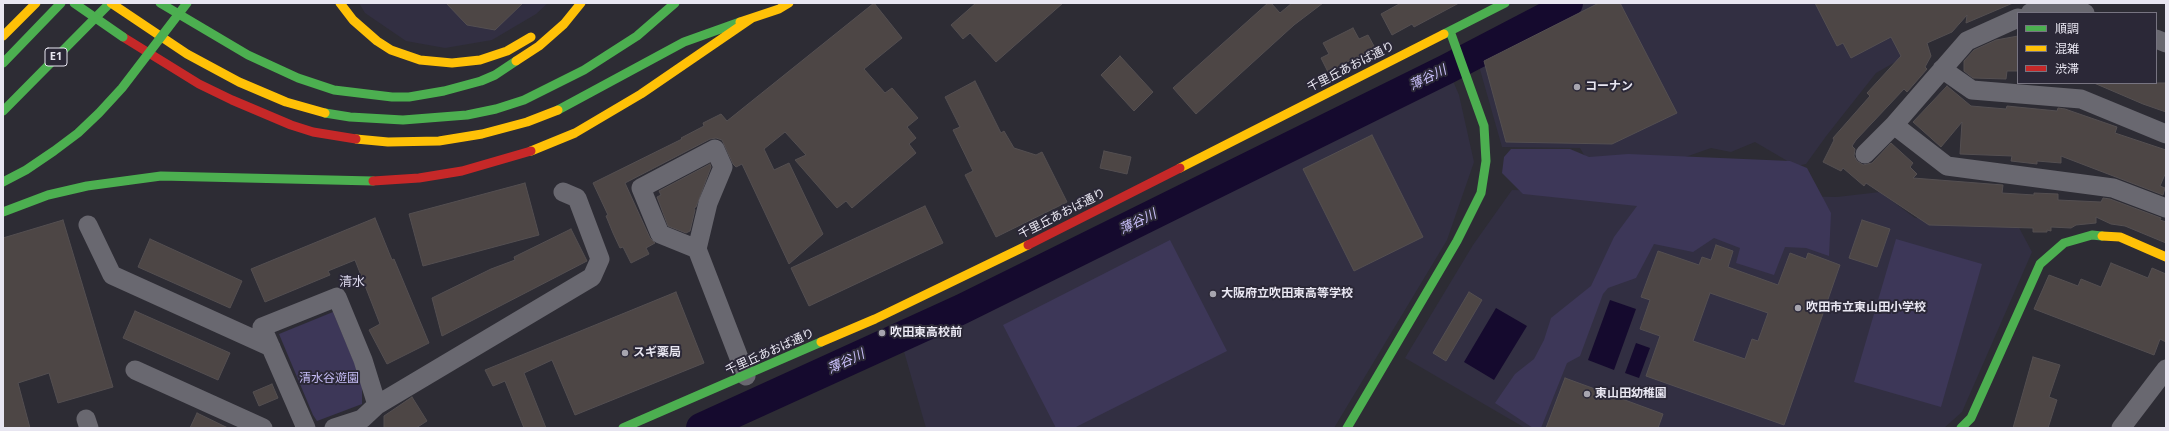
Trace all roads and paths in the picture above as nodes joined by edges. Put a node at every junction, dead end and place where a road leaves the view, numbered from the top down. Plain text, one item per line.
1 (36, 3) edge
2 (62, 3) edge
3 (74, 3) edge
4 (110, 3) edge
5 (160, 3) edge
6 (187, 3) edge
7 (340, 3) edge
8 (581, 3) edge
9 (675, 3) edge
10 (790, 3) edge
11 (1505, 3) edge
12 (2052, 3) edge
13 (2059, 3) edge
14 (2032, 12) edge
15 (2083, 12) edge
16 (752, 18) junction
17 (2017, 18) edge
18 (539, 30) dead end
19 (1450, 31) junction
20 (3, 36) edge
21 (3, 63) edge
22 (1942, 69) junction
23 (3, 111) edge
24 (1894, 125) junction
25 (2166, 134) edge
26 (1865, 154) dead end
27 (3, 182) edge
28 (563, 192) dead end
29 (2166, 208) edge
30 (3, 212) edge
31 (88, 225) dead end
32 (697, 249) junction
33 (2166, 257) edge
34 (271, 347) junction
35 (2166, 369) edge
36 (135, 370) dead end
37 (746, 376) junction
38 (378, 405) junction
39 (653, 422) edge
40 (363, 423) edge
41 (263, 428) edge
42 (306, 428) edge
43 (334, 428) edge
44 (623, 428) edge
45 (1346, 428) edge
46 (1961, 428) edge
47 (2121, 428) edge

1 - 20 main road
2 - 21 main road
3 - 16 main road, bridge
4 - 9 main road
4 - 23 main road, E1
5 - 8 main road
6 - 27 main road, bridge
7 - 18 main road
10 - 16 main road
11 - 19 main road, 千里丘あおば通り
12 - 14 street
13 - 15 street
16 - 30 main road
17 - 22 street
19 - 37 main road, 千里丘あおば通り
19 - 45 main road
22 - 24 street
22 - 25 street
24 - 26 street
24 - 29 street
28 - 38 street
31 - 34 street
32 - 32 street
32 - 37 street
33 - 46 main road
34 - 38 street
34 - 42 street
35 - 47 street
36 - 41 street
37 - 39 main road, 千里丘あおば通り
38 - 40 street
39 - 44 main road, 千里丘あおば通り
40 - 43 street

